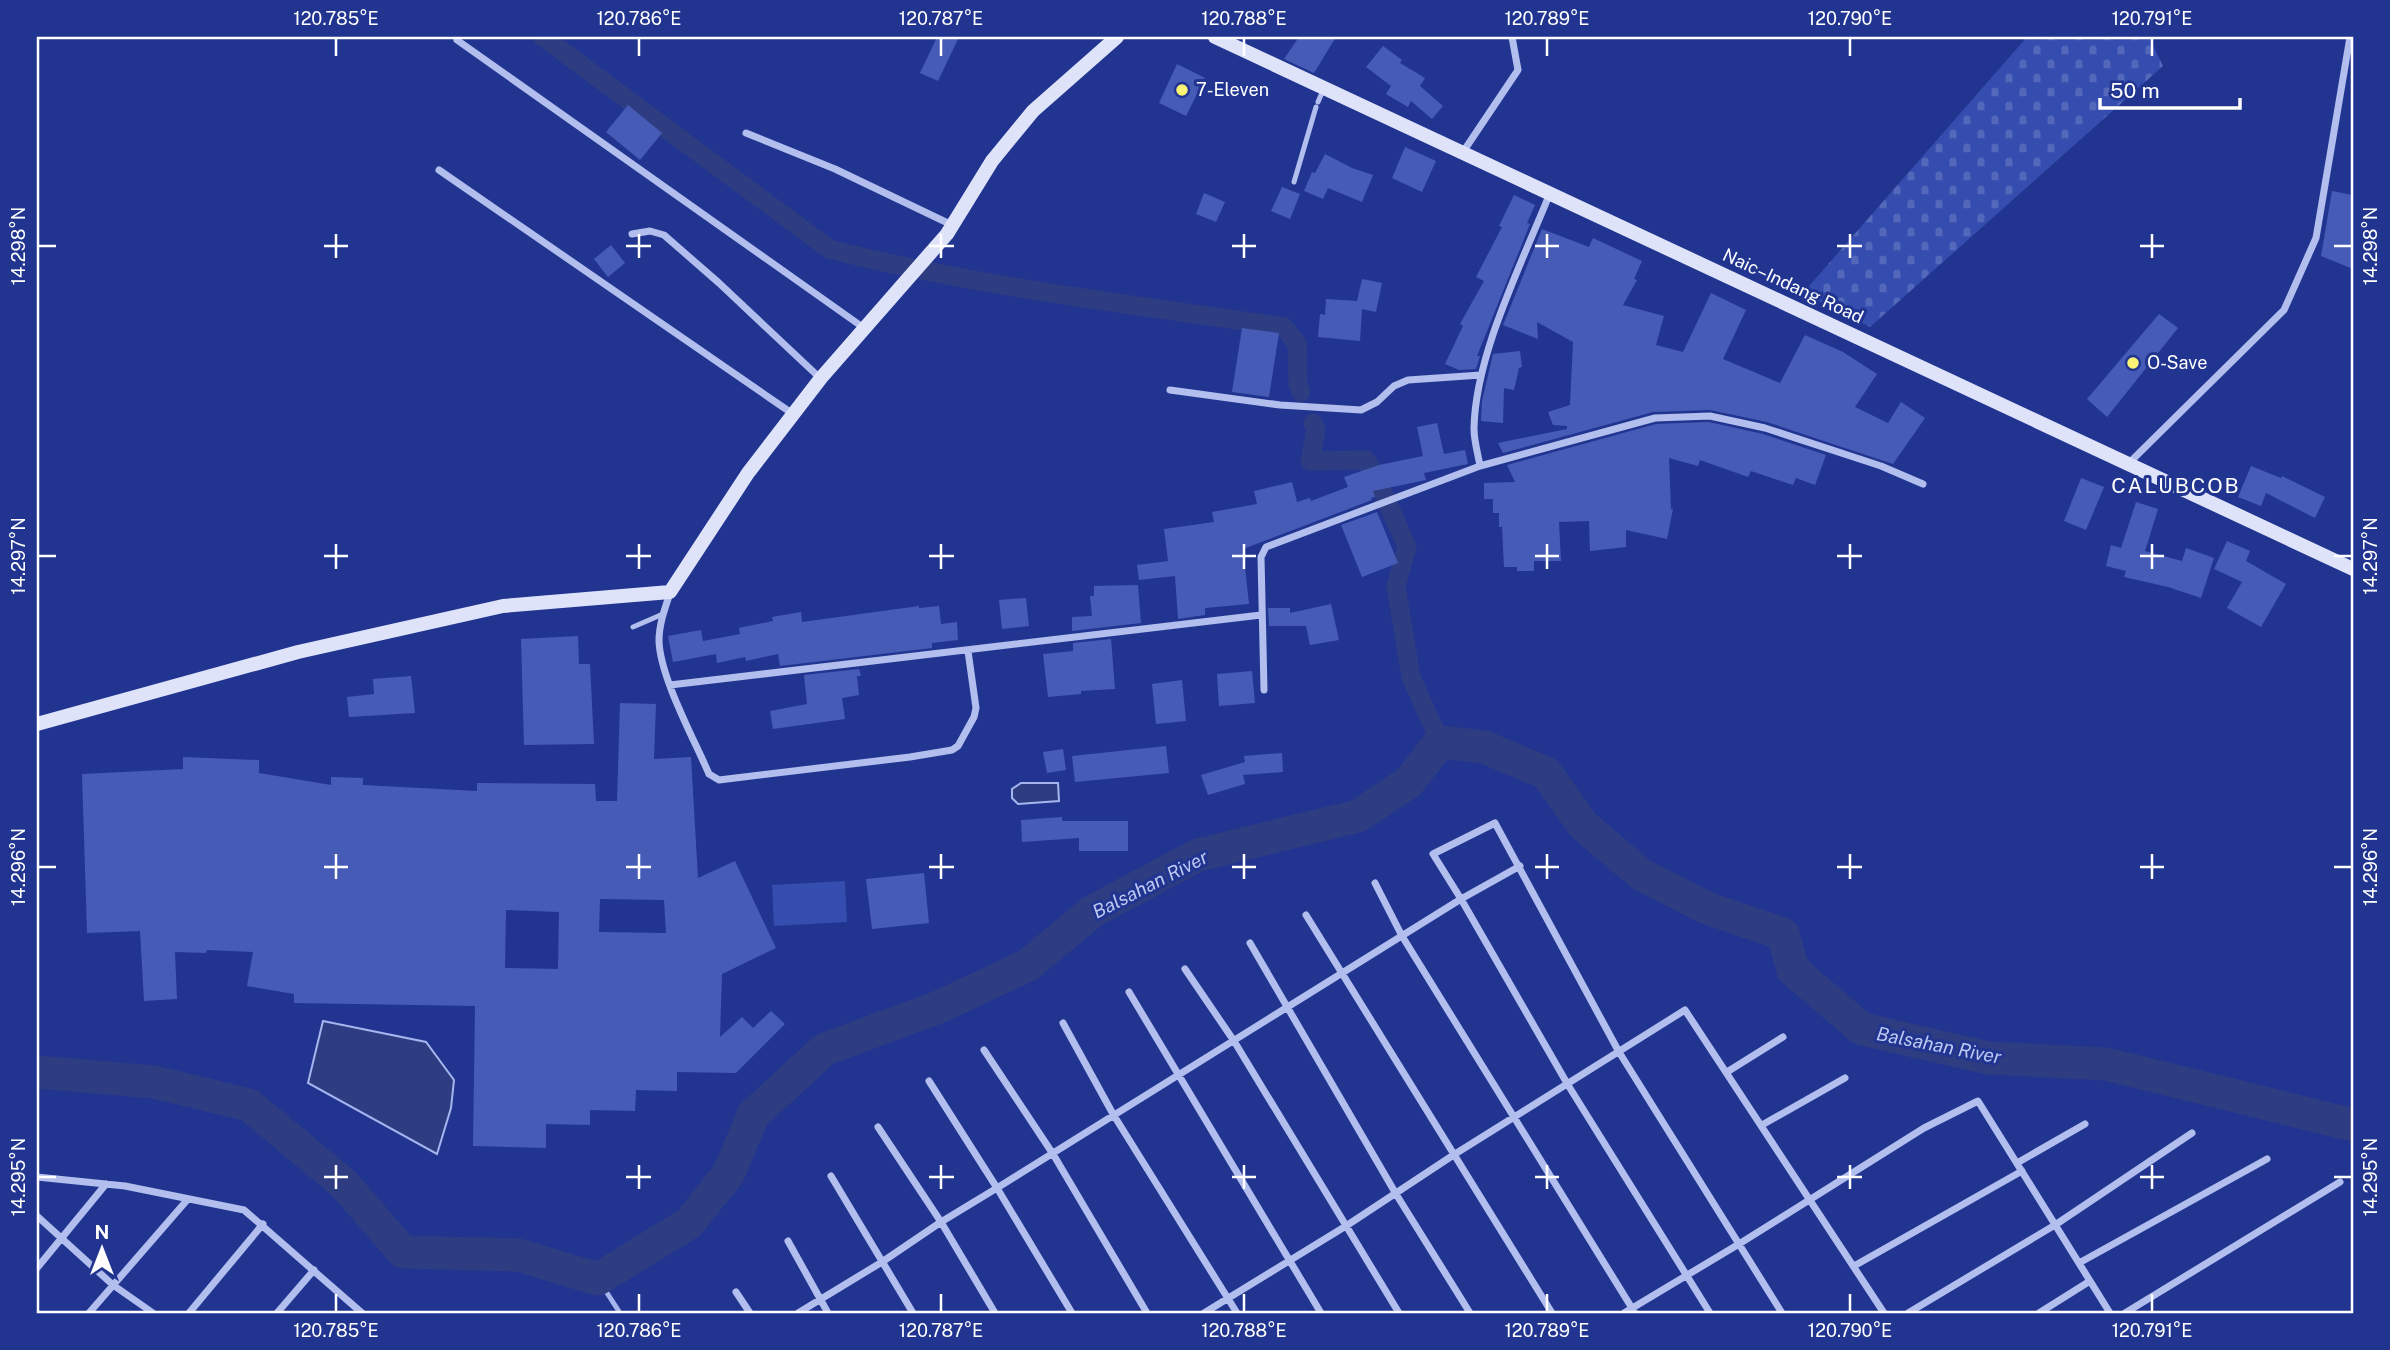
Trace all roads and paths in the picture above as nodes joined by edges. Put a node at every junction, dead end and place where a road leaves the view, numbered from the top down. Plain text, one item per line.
1 (1117, 37) edge
2 (1215, 37) edge
3 (1512, 37) edge
4 (2350, 37) edge
5 (457, 40) dead end
6 (1324, 87) junction
7 (746, 133) dead end
8 (1463, 152) junction
9 (439, 170) dead end
10 (1294, 182) dead end
11 (1550, 193) junction
12 (950, 229) junction
13 (632, 233) dead end
14 (864, 328) junction
15 (1481, 375) junction
16 (821, 379) junction
17 (1170, 390) dead end
18 (793, 414) junction
19 (2128, 464) junction
20 (1480, 466) junction
21 (1923, 484) dead end
22 (2353, 569) edge
23 (670, 592) junction
24 (663, 614) junction
25 (1261, 615) junction
26 (633, 627) dead end
27 (968, 651) junction
28 (670, 685) junction
29 (1264, 690) dead end
30 (37, 724) edge
31 (1520, 866) junction
32 (1375, 883) dead end
33 (1461, 899) junction
34 (1307, 915) dead end
35 (1402, 936) junction
36 (1250, 943) dead end
37 (1185, 969) dead end
38 (1343, 974) junction
39 (1129, 992) dead end
40 (1286, 1009) junction
41 (1063, 1023) dead end
42 (1783, 1037) dead end
43 (1234, 1041) junction
44 (984, 1050) dead end
45 (1619, 1052) junction
46 (1727, 1072) junction
47 (1178, 1076) junction
48 (1845, 1079) dead end
49 (929, 1081) dead end
50 (1568, 1085) junction
51 (1113, 1114) junction
52 (1515, 1118) junction
53 (2085, 1124) dead end
54 (1762, 1125) junction
55 (878, 1126) dead end
56 (2192, 1133) dead end
57 (1053, 1154) junction
58 (1455, 1154) junction
59 (2267, 1158) dead end
60 (2017, 1163) junction
61 (2022, 1171) junction
62 (831, 1176) dead end
63 (37, 1177) edge
64 (2340, 1182) dead end
65 (106, 1184) junction
66 (998, 1188) junction
67 (1396, 1194) junction
68 (1810, 1198) junction
69 (188, 1199) junction
70 (37, 1216) edge
71 (940, 1222) junction
72 (263, 1224) junction
73 (2055, 1225) junction
74 (1346, 1226) junction
75 (61, 1238) junction
76 (788, 1241) dead end
77 (1739, 1244) junction
78 (882, 1262) junction
79 (1289, 1262) junction
80 (2079, 1263) junction
81 (1854, 1266) junction
82 (37, 1268) edge
83 (314, 1270) junction
84 (1686, 1275) junction
85 (2091, 1282) junction
86 (113, 1285) junction
87 (736, 1292) dead end
88 (1228, 1298) junction
89 (819, 1300) junction
90 (1634, 1311) edge
91 (89, 1313) edge
92 (153, 1313) edge
93 (189, 1313) edge
94 (277, 1313) edge
95 (362, 1313) edge
96 (750, 1313) edge
97 (798, 1313) edge
98 (828, 1313) edge
99 (913, 1313) edge
100 (995, 1313) edge
101 (1072, 1313) edge
102 (1147, 1313) edge
103 (1204, 1313) edge
104 (1237, 1313) edge
105 (1321, 1313) edge
106 (1399, 1313) edge
107 (1470, 1313) edge
108 (1552, 1313) edge
109 (1624, 1313) edge
110 (1710, 1313) edge
111 (1782, 1313) edge
112 (1884, 1313) edge
113 (1908, 1313) edge
114 (2039, 1313) edge
115 (2110, 1313) edge
116 (2125, 1313) edge

1 - 12 street
2 - 6 street, Naic–Indang Road
3 - 8 street
4 - 19 street
5 - 14 street
6 - 8 street, Naic–Indang Road
6 - 10 lane
7 - 12 street
8 - 11 street, Naic–Indang Road
9 - 18 street
11 - 15 street
11 - 19 street, Naic–Indang Road
12 - 14 street
13 - 16 street
14 - 16 street
15 - 17 street
15 - 20 street
16 - 18 street
18 - 23 street
19 - 22 street, Naic–Indang Road
20 - 21 street
20 - 25 street
23 - 24 street
23 - 30 street
24 - 26 lane
24 - 28 street
25 - 27 street
25 - 29 street
27 - 28 street
27 - 28 street
31 - 33 street
31 - 33 street
31 - 45 street
32 - 35 street
33 - 35 street
33 - 50 street
34 - 38 street
35 - 38 street
35 - 52 street
36 - 40 street
37 - 43 street
38 - 40 street
38 - 58 street
39 - 47 street
40 - 43 street
40 - 67 street
41 - 51 street
42 - 46 street
43 - 47 street
43 - 74 street
44 - 57 street
45 - 46 street
45 - 50 street
45 - 77 street
46 - 54 street
47 - 51 street
47 - 79 street
48 - 54 street
49 - 66 street
50 - 52 street
50 - 84 street
51 - 57 street
51 - 88 street
52 - 58 street
52 - 90 street
53 - 60 street
54 - 68 street
55 - 71 street
56 - 73 street
57 - 66 street
57 - 102 street
58 - 67 street
58 - 108 street
59 - 80 street
60 - 61 street
60 - 68 street
61 - 73 street
61 - 81 street
62 - 78 street
63 - 65 street
64 - 116 street
65 - 69 street
65 - 75 street
66 - 71 street
66 - 101 street
67 - 74 street
67 - 107 street
68 - 77 street
68 - 81 street
69 - 72 street
69 - 86 street
70 - 75 street
71 - 78 street
71 - 100 street
72 - 83 street
72 - 93 street
73 - 80 street
73 - 113 street
74 - 79 street
74 - 106 street
75 - 82 street
75 - 86 street
76 - 89 street
77 - 84 street
77 - 111 street
78 - 89 street
78 - 99 street
79 - 88 street
79 - 105 street
80 - 85 street
81 - 112 street
83 - 94 street
83 - 95 street
84 - 90 street
84 - 110 street
85 - 114 street
85 - 115 street
86 - 91 street
86 - 92 street
87 - 96 street
88 - 103 street
88 - 104 street
89 - 97 street
89 - 98 street
90 - 109 street

